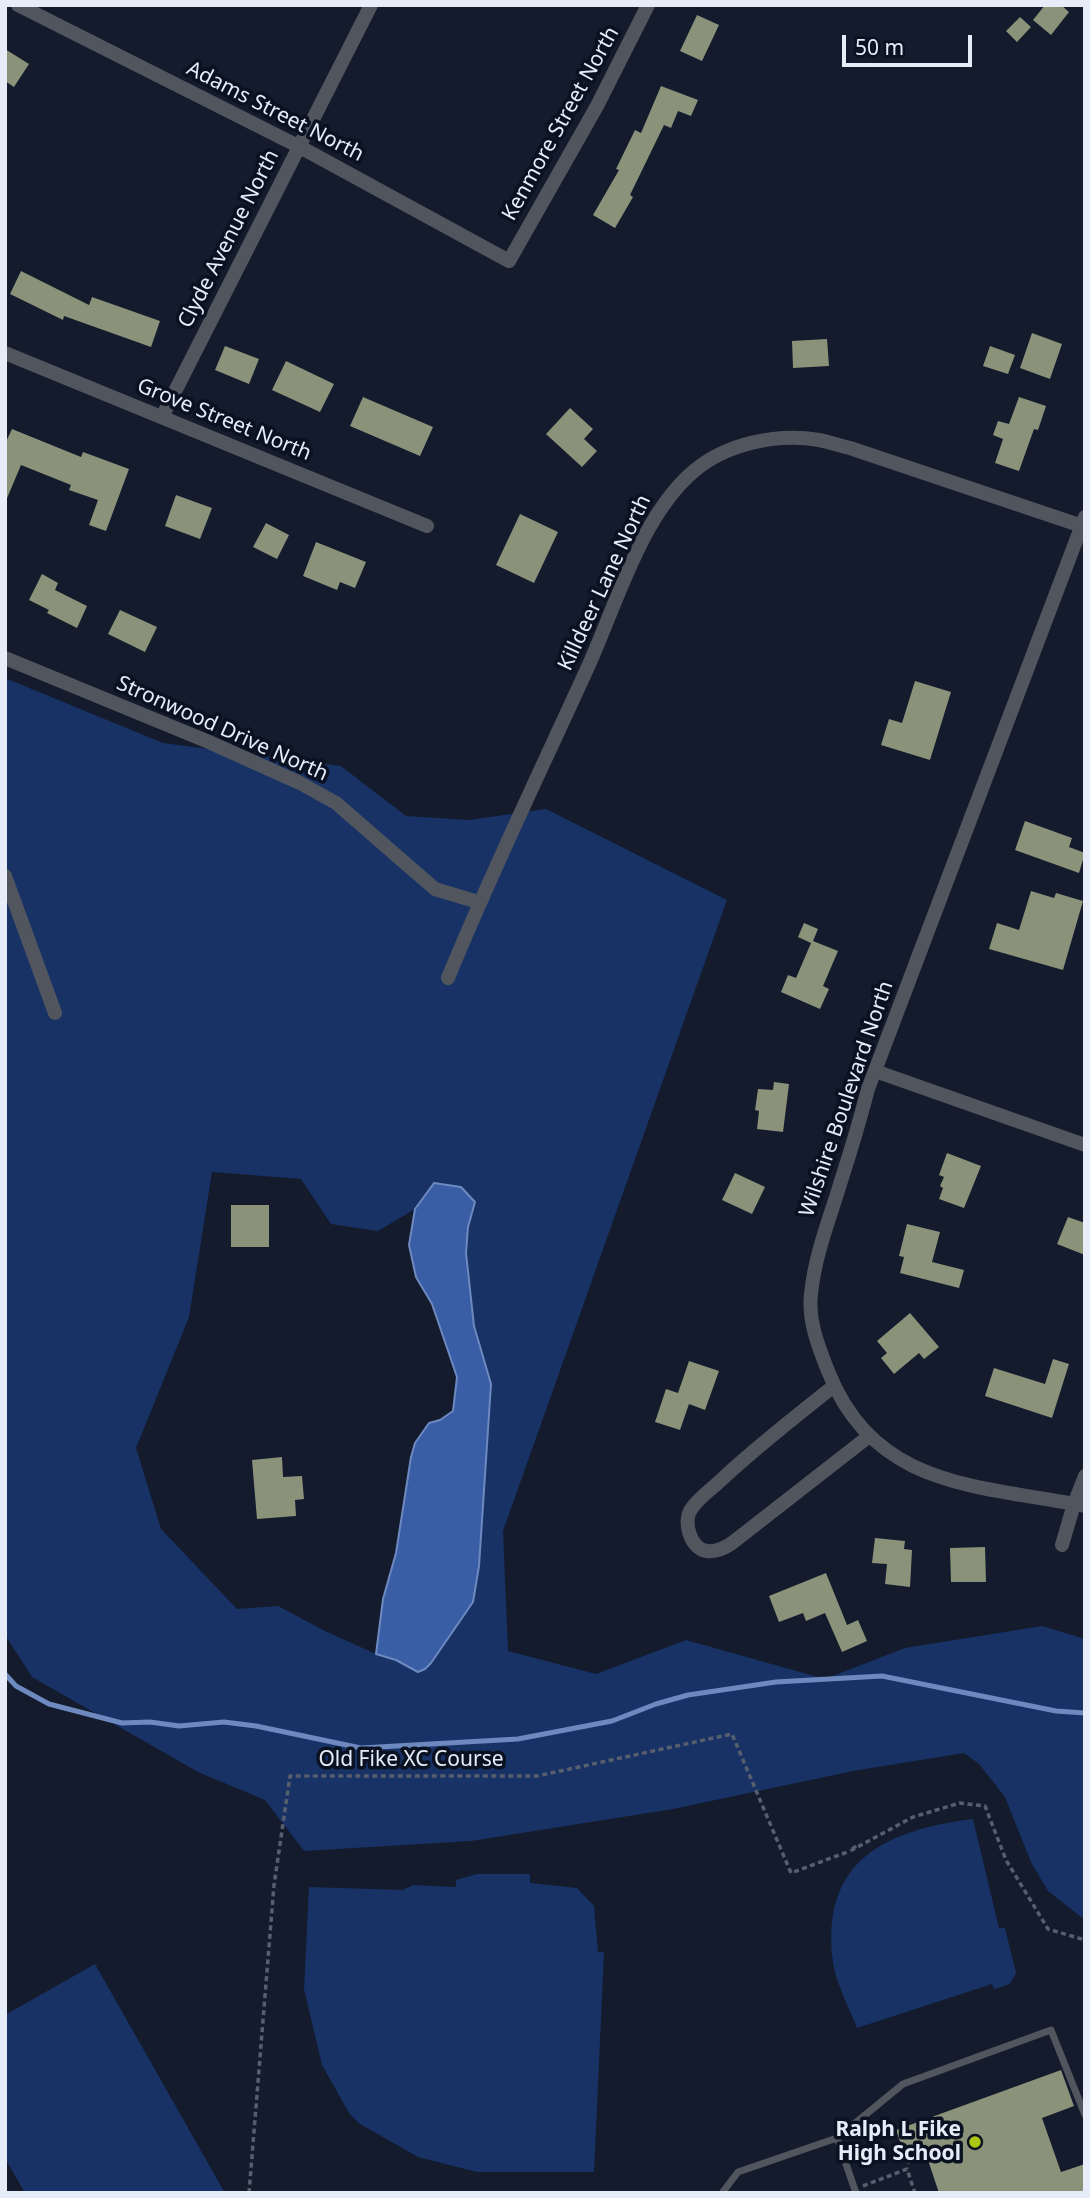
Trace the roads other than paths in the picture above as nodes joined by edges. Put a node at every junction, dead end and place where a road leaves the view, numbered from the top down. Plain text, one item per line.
1 (18, 5) edge
2 (371, 5) edge
3 (648, 5) edge
4 (300, 147) junction
5 (509, 261) joint
6 (5, 353) edge
7 (162, 417) junction
8 (1083, 522) edge
9 (427, 526) dead end
10 (5, 658) edge
11 (5, 876) edge
12 (478, 902) junction
13 (448, 978) dead end
14 (55, 1013) dead end
15 (875, 1070) junction
16 (1085, 1145) edge
17 (834, 1386) junction
18 (868, 1437) junction
19 (1085, 1476) edge
20 (1079, 1505) edge
21 (1062, 1545) dead end
22 (1085, 2115) edge
23 (837, 2138) junction
24 (856, 2191) edge
25 (722, 2193) edge

1 - 4 street, Adams Street North
2 - 4 street, Clyde Avenue North
3 - 5 street, Kenmore Street North
4 - 5 street, Adams Street North
4 - 7 street, Clyde Avenue North
6 - 7 street, Grove Street North
7 - 9 street, Grove Street North
8 - 12 street, Killdeer Lane North
8 - 15 street, Wilshire Boulevard North
10 - 12 street, Stronwood Drive North
11 - 14 street
12 - 13 street, Killdeer Lane North
15 - 16 street
15 - 17 street, Wilshire Boulevard North
17 - 18 street, Wilshire Boulevard North
17 - 18 street
18 - 20 street, Wilshire Boulevard North
19 - 20 street
20 - 21 street
22 - 23 lane
23 - 24 lane
23 - 25 lane

